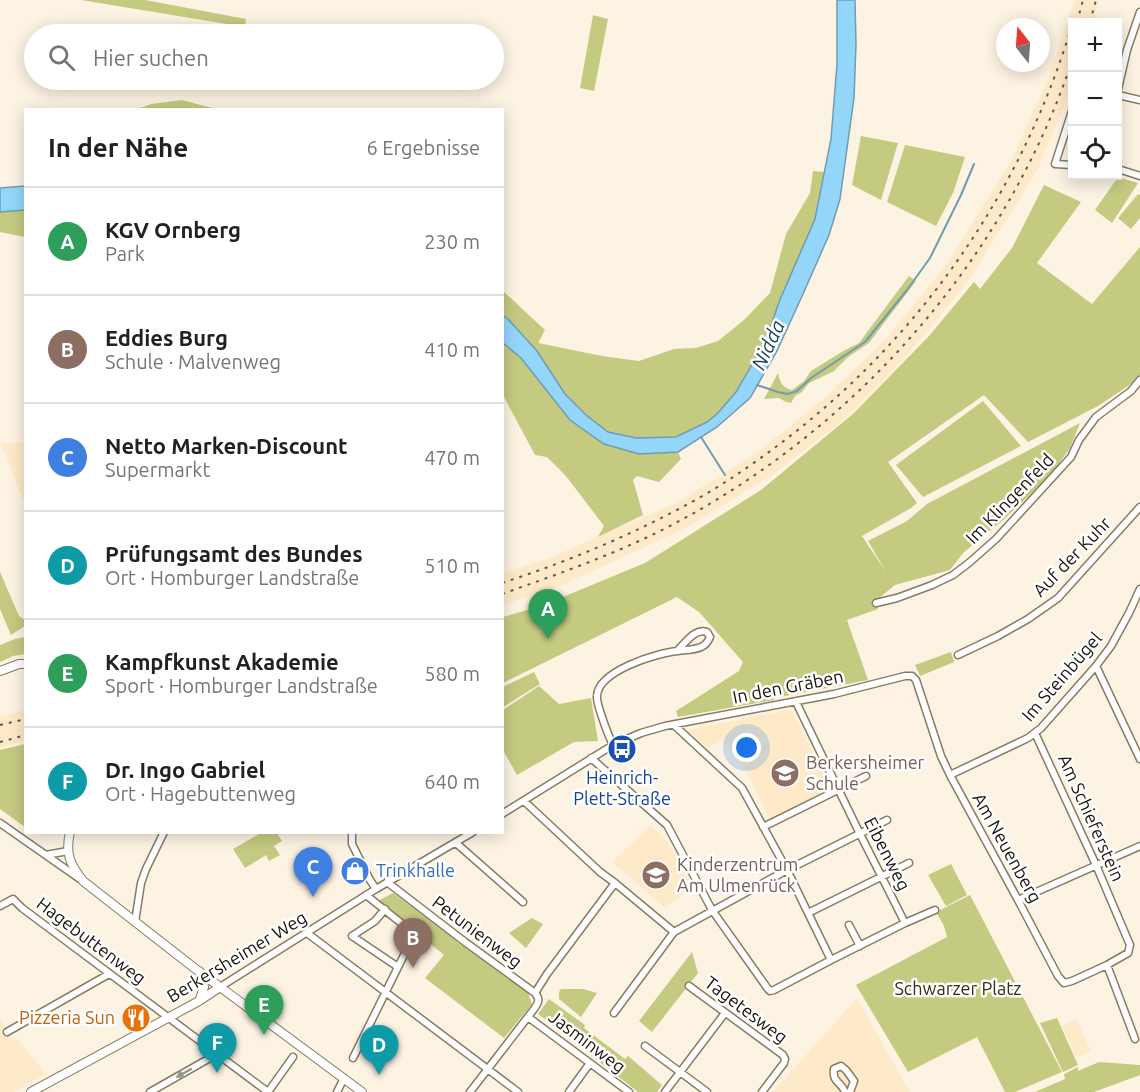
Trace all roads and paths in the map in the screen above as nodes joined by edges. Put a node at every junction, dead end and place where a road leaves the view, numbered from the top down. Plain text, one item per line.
1 (1140, 12) edge
2 (1122, 72) edge
3 (1122, 96) edge
4 (1140, 100) edge
5 (1068, 123) edge
6 (1068, 165) edge
7 (1122, 170) edge
8 (1140, 176) edge
9 (1140, 381) edge
10 (1140, 507) edge
11 (1140, 589) edge
12 (876, 603) dead end
13 (678, 650) junction
14 (958, 655) dead end
15 (24, 664) edge
16 (1096, 666) junction
17 (0, 671) edge
18 (916, 680) joint
19 (796, 702) junction
20 (674, 724) junction
21 (1035, 733) junction
22 (613, 745) junction
23 (591, 758) junction
24 (1140, 759) edge
25 (950, 775) junction
26 (866, 776) dead end
27 (839, 790) junction
28 (524, 801) junction
29 (504, 813) edge
30 (887, 820) dead end
31 (0, 824) edge
32 (763, 827) junction
33 (70, 834) edge
34 (163, 834) edge
35 (352, 834) edge
36 (470, 834) edge
37 (860, 834) junction
38 (456, 843) junction
39 (1140, 846) edge
40 (68, 850) junction
41 (46, 855) junction
42 (909, 863) dead end
43 (1096, 865) junction
44 (787, 870) junction
45 (882, 876) junction
46 (83, 881) junction
47 (387, 882) junction
48 (615, 883) junction
49 (376, 889) junction
50 (366, 895) junction
51 (1018, 900) junction
52 (523, 902) dead end
53 (0, 906) edge
54 (385, 909) junction
55 (712, 910) junction
56 (935, 910) dead end
57 (808, 913) junction
58 (135, 922) junction
59 (905, 923) junction
60 (849, 925) dead end
61 (674, 932) junction
62 (308, 933) junction
63 (860, 946) junction
64 (831, 960) junction
65 (1107, 965) junction
66 (398, 967) junction
67 (199, 971) junction
68 (109, 974) junction
69 (689, 986) dead end
70 (220, 987) junction
71 (386, 992) junction
72 (535, 993) junction
73 (199, 1001) junction
74 (614, 1013) dead end
75 (725, 1013) junction
76 (167, 1017) junction
77 (528, 1017) junction
78 (8, 1032) dead end
79 (1134, 1039) dead end
80 (645, 1046) dead end
81 (217, 1054) junction
82 (293, 1057) dead end
83 (353, 1058) dead end
84 (590, 1064) junction
85 (487, 1069) junction
86 (680, 1072) junction
87 (344, 1078) junction
88 (31, 1092) edge
89 (150, 1092) edge
90 (268, 1092) edge
91 (337, 1092) edge
92 (362, 1092) edge
93 (470, 1092) edge
94 (518, 1092) edge
95 (569, 1092) edge
96 (629, 1092) edge
97 (665, 1092) edge
98 (707, 1092) edge
99 (762, 1092) edge

1 - 2 street
3 - 4 street
5 - 6 street
7 - 8 street
9 - 12 street, Im Klingenfeld
10 - 14 street, Auf der Kuhr
11 - 16 street, Im Steinbügel
13 - 13 street
13 - 22 street
15 - 17 street
16 - 21 street, Im Steinbügel
16 - 24 street
18 - 19 street, In den Gräben
18 - 25 street, Am Neuenberg
19 - 20 street, In den Gräben
19 - 27 street, Eibenweg
20 - 22 street, In den Gräben
20 - 32 street
21 - 25 street, Im Steinbügel
21 - 43 street, Am Schieferstein
22 - 23 street
23 - 28 street
23 - 55 street
25 - 51 street, Am Neuenberg
26 - 27 street
27 - 32 street
27 - 37 street, Eibenweg
28 - 29 street
28 - 48 street
30 - 37 street
31 - 41 street
32 - 44 street
33 - 40 street
34 - 58 street
35 - 49 street
36 - 38 street, Berkersheimer Weg
37 - 44 street
37 - 45 street, Eibenweg
38 - 47 street, Berkersheimer Weg
38 - 52 street
39 - 43 street
40 - 41 street
40 - 46 street
41 - 46 street
42 - 45 street
43 - 51 street
43 - 65 street, Am Schieferstein
44 - 55 street
44 - 57 street
45 - 57 street
45 - 59 street, Eibenweg
46 - 58 street
47 - 49 street, Berkersheimer Weg
47 - 72 street, Petunienweg
48 - 61 street
48 - 72 street
49 - 50 street, Berkersheimer Weg
50 - 54 street
50 - 62 street, Berkersheimer Weg
51 - 65 street, Am Neuenberg
53 - 68 street, Hagebuttenweg
54 - 66 street
54 - 66 street
55 - 61 street
55 - 64 street
56 - 59 street
57 - 64 street
58 - 67 street
59 - 63 street
60 - 63 street
61 - 74 street
62 - 70 street, Berkersheimer Weg
62 - 71 street
63 - 64 street
65 - 79 street
66 - 71 street
67 - 70 street
67 - 73 street
68 - 76 street, Hagebuttenweg
68 - 78 street
69 - 75 street, Tagetesweg
70 - 73 street, Berkersheimer Weg
70 - 87 street
71 - 83 street
71 - 85 street
72 - 77 street
73 - 76 street, Berkersheimer Weg
75 - 86 street
75 - 99 street, Tagetesweg
76 - 81 street, Hagebuttenweg
76 - 88 street, Berkersheimer Weg
77 - 84 street, Jasminweg
77 - 85 street
80 - 86 street
81 -> 89 street
81 - 90 street, Hagebuttenweg
82 - 90 street
84 - 95 street
84 - 96 street, Jasminweg
85 - 93 street
85 - 94 street
86 - 97 street
86 - 98 street
87 - 91 street
87 - 92 street

